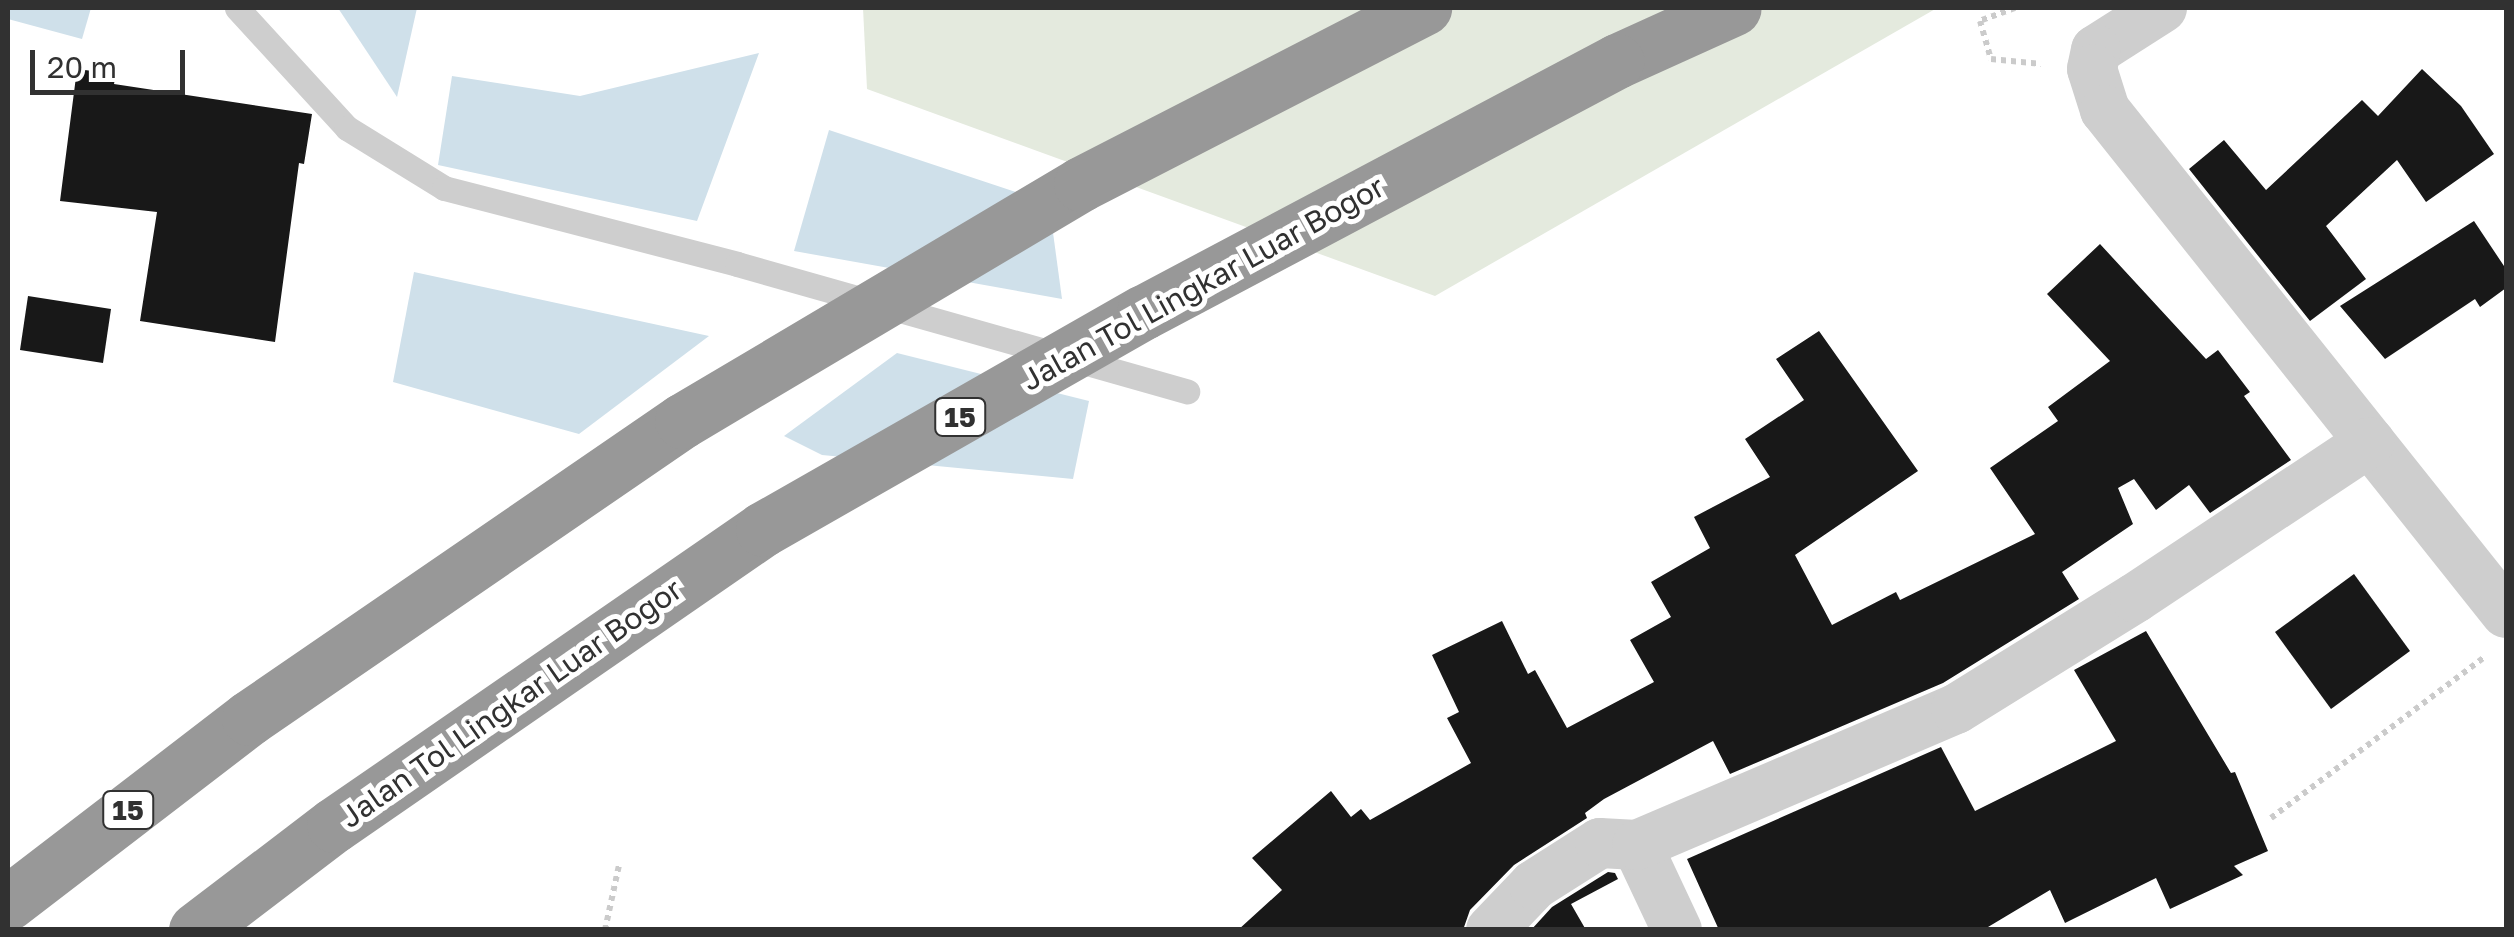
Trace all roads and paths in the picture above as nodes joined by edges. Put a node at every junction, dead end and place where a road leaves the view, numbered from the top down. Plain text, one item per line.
1 (237, 8) edge
2 (1424, 8) edge
3 (1734, 8) edge
4 (2015, 8) edge
5 (2162, 8) edge
6 (2092, 69) junction
7 (1188, 391) dead end
8 (2370, 442) junction
9 (2499, 633) edge
10 (2271, 818) dead end
11 (1637, 844) junction
12 (619, 865) dead end
13 (8, 903) edge
14 (196, 930) edge
15 (605, 930) edge
16 (1491, 930) edge
17 (1677, 930) edge

1 - 7 lane
2 - 13 highway, 15, bridge
3 - 14 highway, Jalan Tol Lingkar Luar Bogor / 15, bridge
4 - 6 path
5 - 6 street
6 - 8 street
8 - 9 street
8 - 11 street
9 - 10 path
11 - 16 street
11 - 17 street
12 - 15 path

